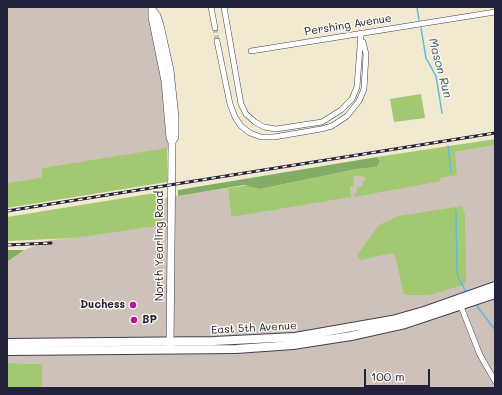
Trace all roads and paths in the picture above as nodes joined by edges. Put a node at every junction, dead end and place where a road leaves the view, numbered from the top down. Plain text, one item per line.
1 (210, 7) edge
2 (224, 7) edge
3 (152, 8) edge
4 (495, 12) edge
5 (215, 28) tunnel mouth
6 (361, 33) junction
7 (217, 41) tunnel mouth
8 (251, 51) dead end
9 (495, 286) edge
10 (495, 294) edge
11 (460, 302) junction
12 (7, 343) edge
13 (170, 346) junction
14 (7, 351) edge
15 (495, 381) edge

1 - 5 street
2 - 6 street
3 - 13 main road, North Yearling Road
4 - 6 street, Pershing Avenue
6 - 7 street
6 - 8 street, Pershing Avenue
9 - 11 main road, East 5th Avenue
10 - 11 main road, East 5th Avenue
11 - 13 main road, East 5th Avenue
11 - 15 street
12 - 13 main road, East 5th Avenue
13 - 14 main road, East 5th Avenue

